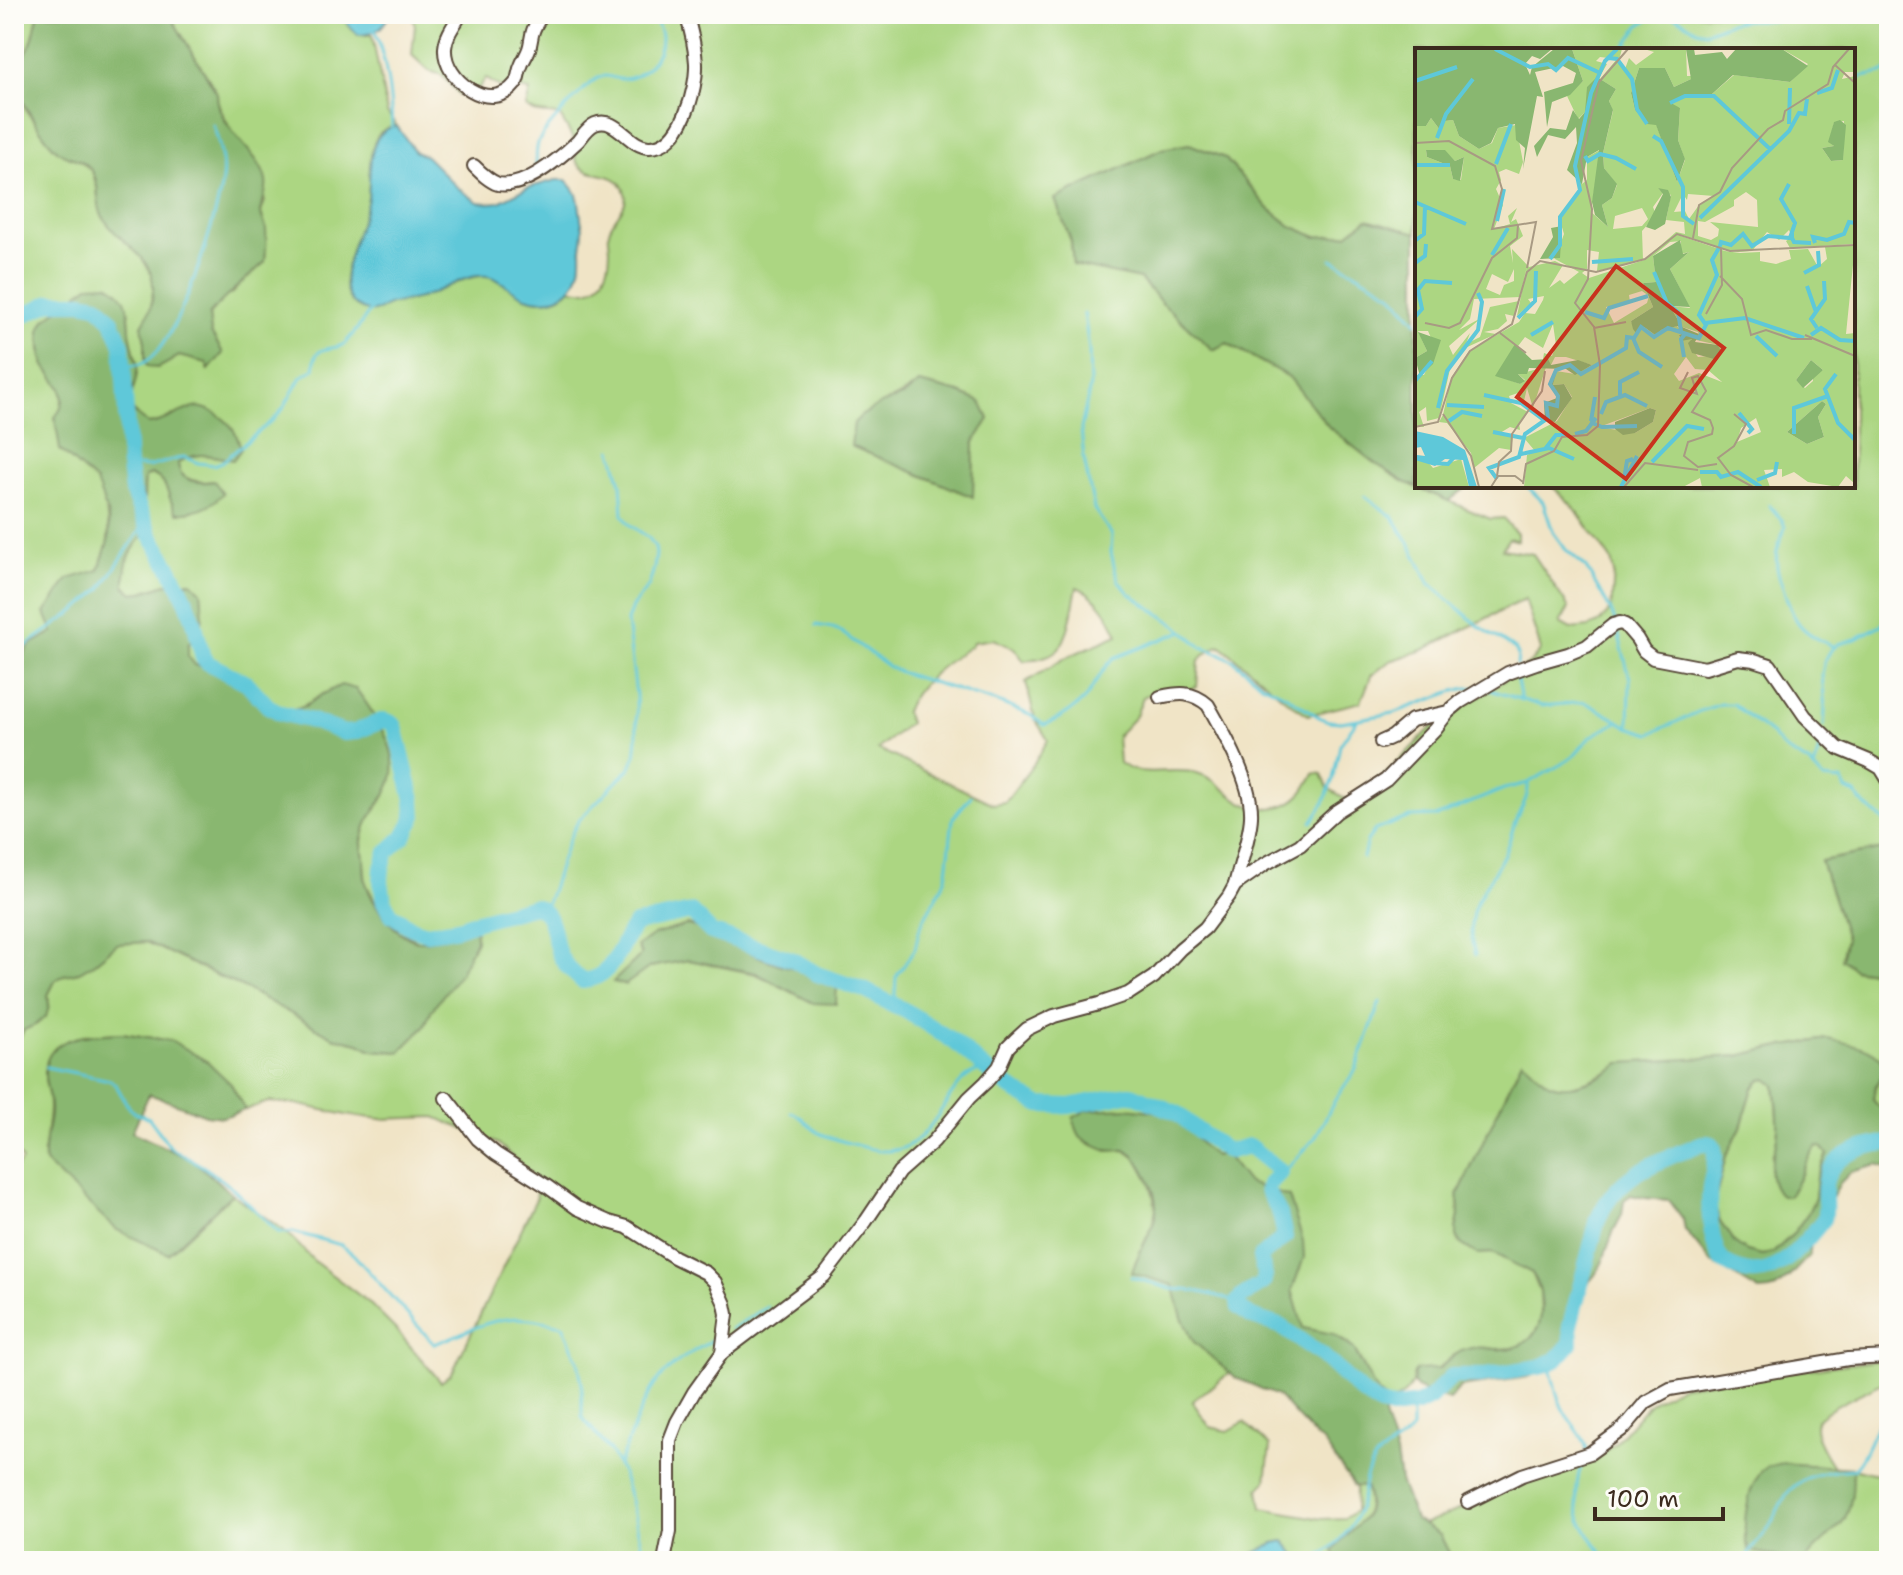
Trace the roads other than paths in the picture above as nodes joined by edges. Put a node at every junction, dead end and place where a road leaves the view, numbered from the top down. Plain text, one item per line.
1 (461, 14) edge
2 (542, 14) edge
3 (686, 14) edge
4 (474, 166) dead end
5 (1160, 697) dead end
6 (1448, 712) junction
7 (1381, 742) dead end
8 (1889, 781) edge
9 (1235, 885) junction
10 (446, 1098) dead end
11 (722, 1353) junction
12 (1889, 1357) edge
13 (1468, 1502) dead end
14 (664, 1561) edge

1 - 2 street
3 - 4 street
5 - 9 street
6 - 7 street
6 - 8 street
6 - 9 street
9 - 11 street
10 - 11 street
11 - 14 street
12 - 13 street

